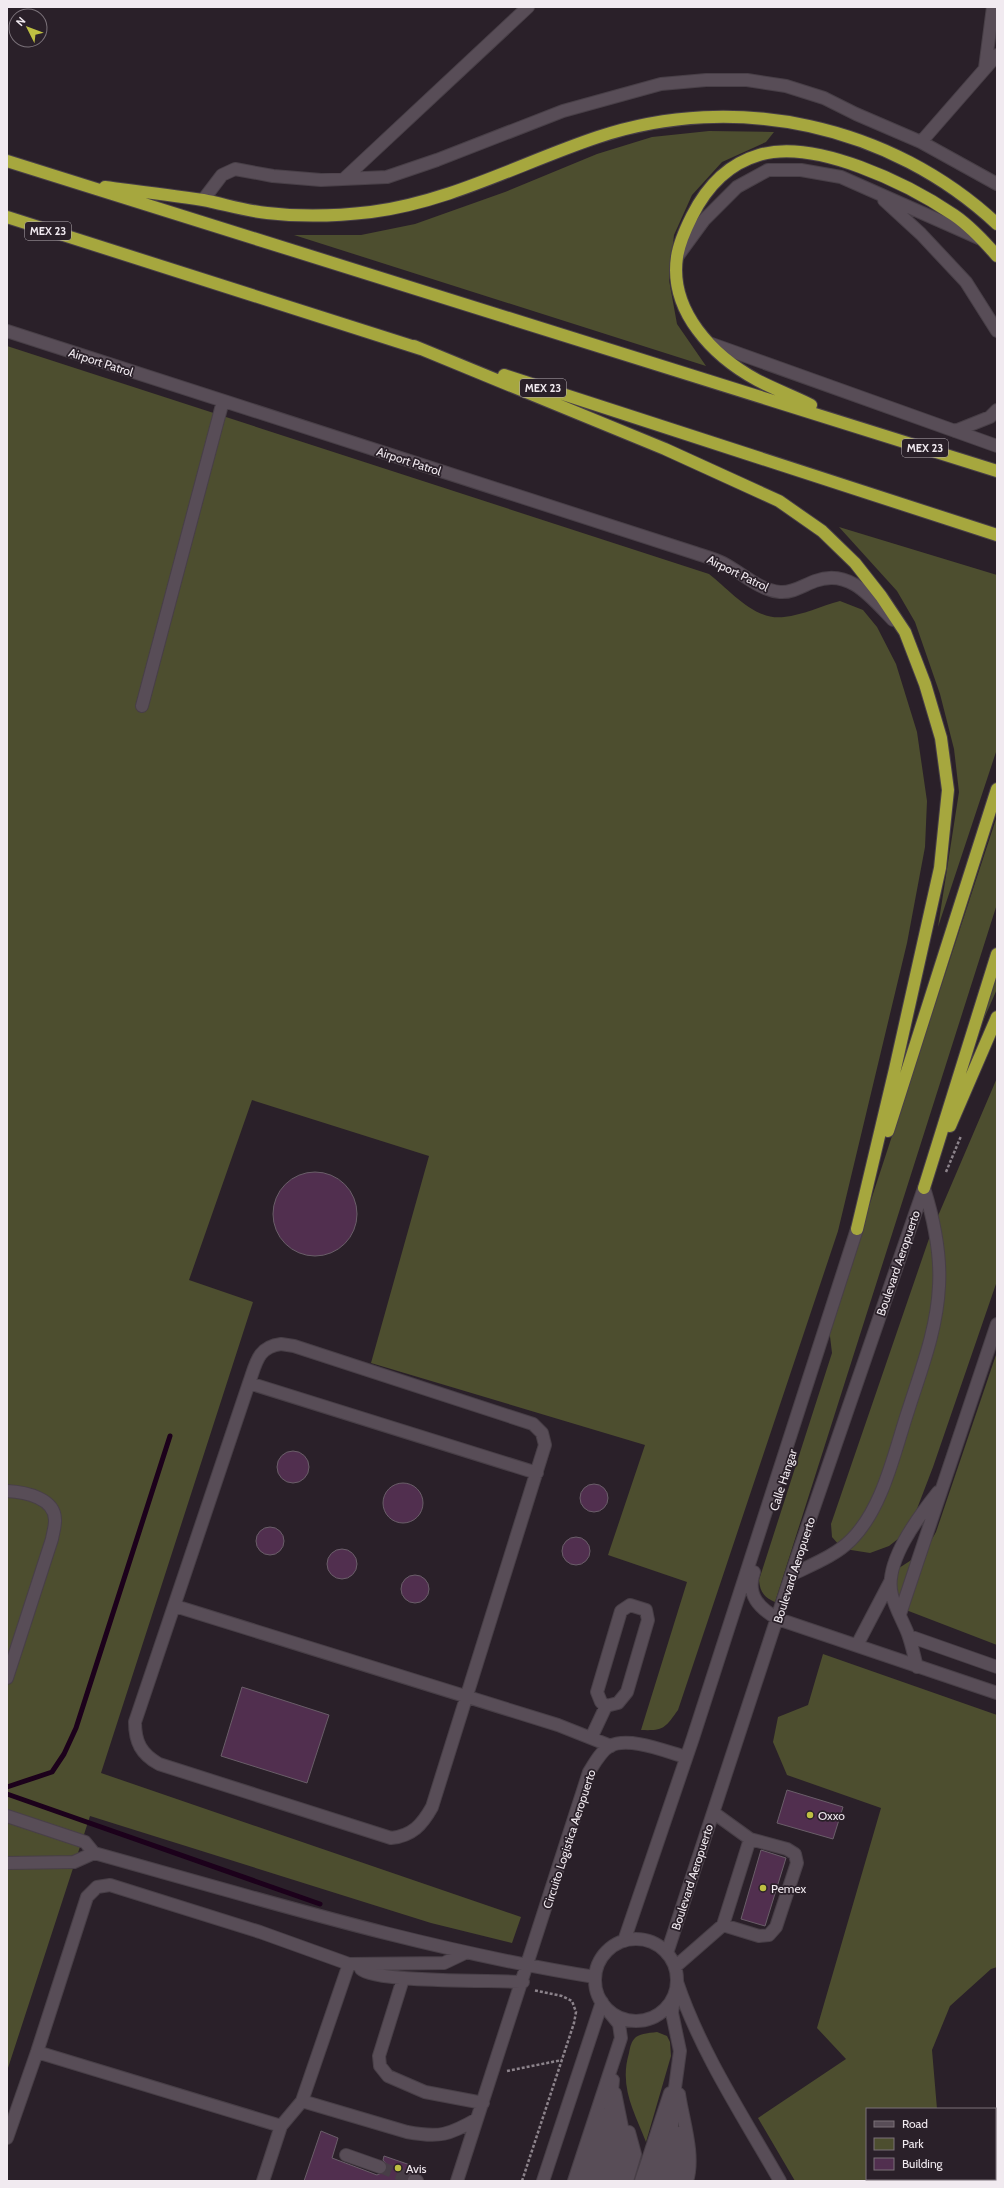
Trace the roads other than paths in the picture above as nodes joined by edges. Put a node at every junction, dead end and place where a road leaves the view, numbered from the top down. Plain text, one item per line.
1 (528, 7) edge
2 (993, 7) edge
3 (997, 55) edge
4 (986, 68) junction
5 (921, 142) junction
6 (9, 161) edge
7 (345, 178) junction
8 (70, 182) junction
9 (997, 184) edge
10 (876, 192) junction
11 (203, 200) junction
12 (7, 218) edge
13 (997, 224) edge
14 (983, 240) junction
15 (997, 256) edge
16 (677, 257) junction
17 (7, 331) edge
18 (997, 332) edge
19 (709, 343) junction
20 (414, 346) junction
21 (223, 401) junction
22 (997, 410) edge
23 (854, 425) junction
24 (955, 431) junction
25 (997, 446) edge
26 (997, 471) edge
27 (997, 535) edge
28 (905, 632) junction
29 (142, 706) dead end
30 (997, 789) edge
31 (997, 954) edge
32 (997, 1017) edge
33 (924, 1188) junction
34 (857, 1229) junction
35 (997, 1324) edge
36 (825, 1331) junction
37 (249, 1383) junction
38 (537, 1473) junction
39 (944, 1482) junction
40 (7, 1491) edge
41 (791, 1575) junction
42 (890, 1582) junction
43 (175, 1606) junction
44 (900, 1614) junction
45 (778, 1619) junction
46 (909, 1636) junction
47 (857, 1645) junction
48 (917, 1667) junction
49 (997, 1667) edge
50 (7, 1678) edge
51 (997, 1693) edge
52 (467, 1697) junction
53 (606, 1706) junction
54 (591, 1738) junction
55 (611, 1746) junction
56 (686, 1757) junction
57 (714, 1813) junction
58 (7, 1816) edge
59 (750, 1840) junction
60 (94, 1853) junction
61 (7, 1863) edge
62 (723, 1925) junction
63 (624, 1941) junction
64 (667, 1952) junction
65 (465, 1953) junction
66 (354, 1964) junction
67 (528, 1966) junction
68 (675, 1968) junction
69 (595, 1977) junction
70 (403, 1979) junction
71 (677, 1982) junction
72 (525, 1985) junction
73 (674, 1995) junction
74 (605, 2006) junction
75 (618, 2050) junction
76 (37, 2052) junction
77 (614, 2067) junction
78 (678, 2067) junction
79 (614, 2086) junction
80 (302, 2101) junction
81 (617, 2101) junction
82 (483, 2103) junction
83 (477, 2119) junction
84 (281, 2126) junction
85 (7, 2138) edge
86 (346, 2155) dead end
87 (380, 2167) tunnel mouth
88 (263, 2181) edge
89 (457, 2181) edge
90 (543, 2181) edge
91 (574, 2181) edge
92 (584, 2181) edge
93 (595, 2181) edge
94 (606, 2181) edge
95 (617, 2181) edge
96 (627, 2181) edge
97 (641, 2181) edge
98 (652, 2181) edge
99 (664, 2181) edge
100 (676, 2181) edge
101 (686, 2181) edge
102 (780, 2181) edge

1 - 7 street
2 - 4 street
3 - 4 street
4 - 5 street
5 - 7 street
5 - 9 street
6 - 8 highway, MEX 23
7 - 11 street
8 - 11 highway
8 - 23 highway, MEX 23
10 - 14 street
10 - 16 street
10 - 18 street
11 - 13 highway
12 - 20 highway, MEX 23
14 - 15 highway
14 - 16 highway
16 - 19 highway
17 - 21 street, Airport Patrol
19 - 23 highway
19 - 24 street
20 - 27 highway, MEX 23
20 - 28 highway
21 - 28 street, Airport Patrol
21 - 29 street
22 - 24 street
23 - 26 highway, MEX 23
24 - 25 street
28 - 34 highway
30 - 34 highway
31 - 33 highway
32 - 33 highway
33 - 41 street, Boulevard Aeropuerto
33 - 41 street
34 - 36 street
35 - 39 street
36 - 45 street, Calle Hangar
36 - 56 street
37 - 38 street
37 - 38 street
37 - 43 street
38 - 52 street
39 - 42 street
39 - 44 street
40 - 50 street
41 - 45 street, Boulevard Aeropuerto
42 - 44 street
42 - 47 street
43 - 52 street
43 - 52 street
44 - 46 street
45 - 47 street, Calle Hangar
45 - 57 street, Boulevard Aeropuerto
46 - 48 street
46 - 49 street
47 - 48 street, Calle Hangar
48 - 51 street, Calle Hangar
52 - 54 street
53 - 53 street
53 - 54 street
54 - 55 street
55 - 56 street
55 - 67 street, Circuito Logistica Aeropuerto
56 - 63 street
57 - 59 street
57 - 64 street, Boulevard Aeropuerto
58 - 60 street
59 - 62 street
59 - 62 street
60 - 61 street
60 - 65 street
62 - 68 street
63 - 64 street
63 - 69 street
64 - 68 street
65 - 66 street
65 - 67 street
66 - 70 street
66 - 76 street
66 - 80 street
67 - 69 street
67 - 72 street, Circuito Logistica Aeropuerto
68 - 71 street
69 - 74 street
70 - 72 street
70 - 82 street
71 - 73 street
71 - 102 street
72 - 82 street, Circuito Logistica Aeropuerto
73 - 74 street
73 - 78 street
74 - 75 street
74 - 90 street
75 - 77 street
75 - 91 street
76 - 84 street
76 - 85 street
77 - 79 street
77 - 92 street
77 - 93 street
78 - 97 street
78 - 98 street
78 - 99 street
78 - 100 street
78 - 101 street
79 - 81 street
79 - 94 street
80 - 83 street
80 - 84 street
81 - 95 street
81 - 96 street
82 - 83 street, Circuito Logistica Aeropuerto
83 - 89 street, Circuito Logistica Aeropuerto
84 - 88 street
86 - 87 street

